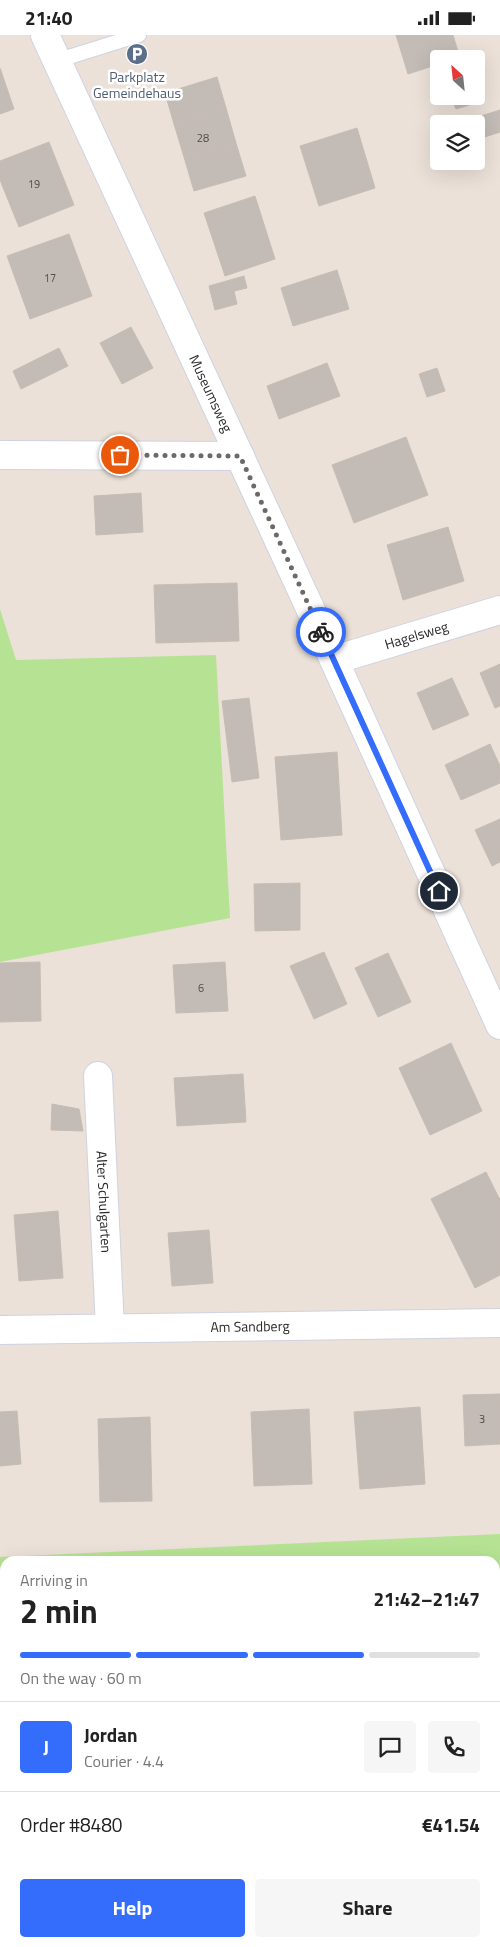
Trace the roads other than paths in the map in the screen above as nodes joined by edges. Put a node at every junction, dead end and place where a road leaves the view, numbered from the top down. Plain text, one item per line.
1 (45, 35) edge
2 (139, 35) edge
3 (56, 61) junction
4 (0, 455) edge
5 (240, 456) junction
6 (500, 610) edge
7 (334, 660) junction
8 (500, 1025) edge
9 (98, 1076) dead end
10 (500, 1323) edge
11 (110, 1328) junction
12 (0, 1330) edge

1 - 3 street, Museumsweg
2 - 3 lane
3 - 5 street, Museumsweg
4 - 5 street
5 - 7 street, Museumsweg
6 - 7 street, Hagelsweg
7 - 8 street, Museumsweg
9 - 11 street, Alter Schulgarten
10 - 11 street, Am Sandberg
11 - 12 street, Am Sandberg

